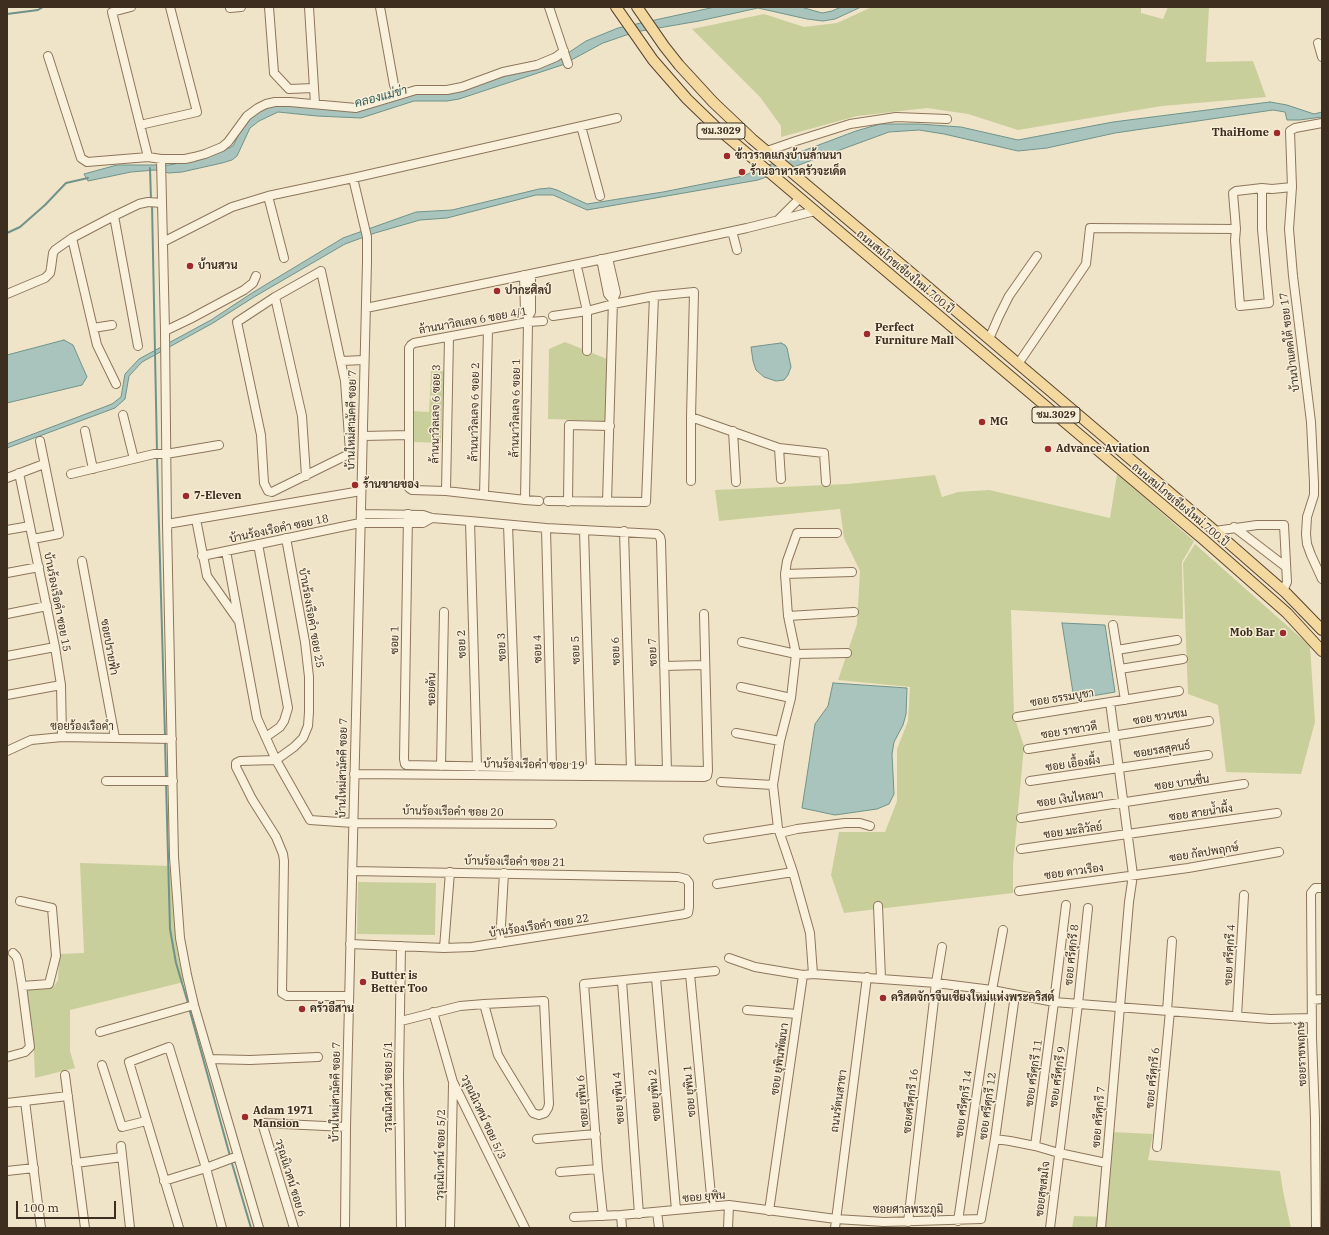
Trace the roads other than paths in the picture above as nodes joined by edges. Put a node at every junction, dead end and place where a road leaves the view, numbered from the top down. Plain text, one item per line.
1 (131, 7) edge
2 (170, 7) edge
3 (230, 7) edge
4 (240, 7) edge
5 (269, 7) edge
6 (308, 7) edge
7 (380, 7) edge
8 (549, 7) edge
9 (616, 7) edge
10 (637, 7) edge
11 (1318, 43) edge
12 (564, 51) junction
13 (48, 56) dead end
14 (1322, 57) edge
15 (568, 64) dead end
16 (313, 88) junction
17 (398, 94) junction
18 (315, 104) junction
19 (616, 118) dead end
20 (947, 119) dead end
21 (1322, 123) edge
22 (140, 125) junction
23 (581, 126) junction
24 (767, 152) junction
25 (148, 157) junction
26 (161, 159) junction
27 (353, 178) junction
28 (1292, 187) junction
29 (1262, 188) junction
30 (268, 196) junction
31 (600, 196) dead end
32 (800, 198) junction
33 (155, 202) junction
34 (815, 211) junction
35 (114, 216) junction
36 (778, 221) junction
37 (1236, 229) junction
38 (732, 231) junction
39 (72, 238) junction
40 (163, 242) junction
41 (737, 250) dead end
42 (1037, 256) dead end
43 (284, 258) dead end
44 (605, 259) junction
45 (578, 271) dead end
46 (528, 275) junction
47 (256, 276) dead end
48 (7, 294) edge
49 (654, 296) junction
50 (275, 297) junction
51 (613, 302) junction
52 (366, 308) junction
53 (587, 311) junction
54 (553, 316) dead end
55 (528, 320) junction
56 (543, 321) dead end
57 (112, 324) dead end
58 (93, 328) junction
59 (488, 330) junction
60 (165, 331) junction
61 (449, 337) junction
62 (989, 339) junction
63 (138, 346) dead end
64 (587, 351) dead end
65 (364, 363) junction
66 (341, 364) junction
67 (1018, 364) junction
68 (116, 384) dead end
69 (124, 415) dead end
70 (691, 417) junction
71 (610, 426) junction
72 (85, 431) dead end
73 (733, 431) junction
74 (409, 435) junction
75 (363, 436) junction
76 (40, 441) dead end
77 (219, 445) dead end
78 (779, 448) junction
79 (166, 454) junction
80 (134, 459) junction
81 (44, 464) junction
82 (93, 469) junction
83 (19, 473) junction
84 (71, 474) dead end
85 (306, 476) junction
86 (7, 478) edge
87 (780, 479) dead end
88 (691, 481) dead end
89 (736, 482) dead end
90 (826, 482) dead end
91 (361, 490) junction
92 (446, 491) junction
93 (484, 495) junction
94 (525, 500) junction
95 (568, 502) junction
96 (607, 502) junction
97 (361, 514) junction
98 (408, 514) junction
99 (432, 518) junction
100 (196, 519) junction
101 (470, 521) junction
102 (360, 523) junction
103 (167, 524) junction
104 (408, 524) junction
105 (508, 525) junction
106 (30, 526) junction
107 (1234, 527) junction
108 (546, 528) junction
109 (7, 530) edge
110 (584, 530) junction
111 (624, 531) junction
112 (1215, 531) junction
113 (837, 533) dead end
114 (286, 538) junction
115 (33, 540) junction
116 (258, 544) junction
117 (226, 551) junction
118 (202, 556) junction
119 (82, 561) dead end
120 (39, 567) junction
121 (1286, 567) junction
122 (852, 572) dead end
123 (7, 573) edge
124 (785, 574) junction
125 (1322, 579) edge
126 (1283, 591) junction
127 (47, 606) junction
128 (444, 612) dead end
129 (854, 612) dead end
130 (7, 614) edge
131 (704, 614) dead end
132 (788, 616) junction
133 (240, 622) junction
134 (1113, 624) dead end
135 (1322, 630) edge
136 (1177, 640) dead end
137 (742, 642) dead end
138 (55, 647) junction
139 (1117, 650) junction
140 (1322, 651) edge
141 (847, 653) dead end
142 (796, 654) junction
143 (7, 656) edge
144 (1183, 659) dead end
145 (704, 665) junction
146 (664, 666) junction
147 (1120, 669) junction
148 (60, 685) junction
149 (741, 688) dead end
150 (1179, 691) dead end
151 (7, 695) edge
152 (791, 698) junction
153 (1125, 700) junction
154 (1110, 702) junction
155 (1017, 717) dead end
156 (1209, 721) dead end
157 (736, 733) dead end
158 (1114, 736) junction
159 (62, 737) junction
160 (266, 737) junction
161 (115, 738) junction
162 (166, 739) junction
163 (780, 741) junction
164 (1028, 749) dead end
165 (7, 752) edge
166 (1208, 754) dead end
167 (276, 760) junction
168 (441, 766) junction
169 (477, 767) junction
170 (517, 768) junction
171 (552, 768) junction
172 (1119, 768) junction
173 (591, 769) junction
174 (631, 770) junction
175 (667, 771) junction
176 (708, 771) junction
177 (354, 774) junction
178 (106, 781) dead end
179 (169, 781) junction
180 (1030, 781) dead end
181 (721, 782) dead end
182 (1244, 784) dead end
183 (773, 785) junction
184 (1123, 802) junction
185 (1277, 813) dead end
186 (1020, 818) dead end
187 (353, 823) junction
188 (552, 824) dead end
189 (870, 826) dead end
190 (779, 831) junction
191 (1128, 834) junction
192 (708, 839) dead end
193 (1021, 849) dead end
194 (1279, 852) dead end
195 (352, 871) junction
196 (450, 872) junction
197 (793, 872) junction
198 (504, 873) junction
199 (1133, 875) junction
200 (678, 877) joint
201 (717, 884) dead end
202 (1322, 888) edge
203 (1019, 891) dead end
204 (1244, 895) dead end
205 (20, 902) dead end
206 (1066, 905) dead end
207 (878, 906) dead end
208 (1088, 908) dead end
209 (1003, 930) dead end
210 (1172, 941) dead end
211 (500, 943) junction
212 (350, 944) junction
213 (401, 946) junction
214 (942, 947) dead end
215 (444, 948) junction
216 (13, 953) dead end
217 (729, 958) dead end
218 (715, 971) dead end
219 (690, 974) junction
220 (813, 974) junction
221 (803, 975) junction
222 (867, 977) junction
223 (656, 978) junction
224 (881, 978) junction
225 (622, 981) junction
226 (936, 983) junction
227 (22, 986) junction
228 (992, 990) junction
229 (1015, 995) junction
230 (349, 996) junction
231 (1322, 999) edge
232 (1312, 1000) junction
233 (1054, 1002) junction
234 (484, 1004) junction
235 (1078, 1004) junction
236 (191, 1006) junction
237 (1120, 1008) junction
238 (747, 1010) dead end
239 (1168, 1011) junction
240 (433, 1012) junction
241 (797, 1014) junction
242 (1237, 1016) junction
243 (1312, 1018) junction
244 (400, 1021) junction
245 (100, 1032) dead end
246 (7, 1056) edge
247 (318, 1057) dead end
248 (210, 1059) junction
249 (102, 1065) dead end
250 (65, 1075) dead end
251 (453, 1082) junction
252 (68, 1096) junction
253 (25, 1101) junction
254 (7, 1103) edge
255 (146, 1121) junction
256 (346, 1127) junction
257 (596, 1134) junction
258 (537, 1139) dead end
259 (995, 1139) junction
260 (121, 1146) dead end
261 (1035, 1146) junction
262 (1157, 1147) dead end
263 (1059, 1154) junction
264 (238, 1156) junction
265 (122, 1157) junction
266 (76, 1163) junction
267 (1106, 1163) junction
268 (34, 1168) junction
269 (206, 1168) junction
270 (598, 1169) junction
271 (7, 1171) edge
272 (560, 1172) dead end
273 (164, 1181) junction
274 (729, 1205) junction
275 (712, 1206) junction
276 (676, 1210) junction
277 (769, 1211) junction
278 (657, 1212) junction
279 (639, 1214) junction
280 (621, 1215) junction
281 (604, 1216) junction
282 (574, 1217) dead end
283 (836, 1219) junction
284 (981, 1219) joint
285 (958, 1221) junction
286 (908, 1222) junction
287 (41, 1228) edge
288 (85, 1228) edge
289 (130, 1228) edge
290 (179, 1228) edge
291 (222, 1228) edge
292 (259, 1228) edge
293 (294, 1228) edge
294 (345, 1228) edge
295 (401, 1228) edge
296 (450, 1228) edge
297 (525, 1228) edge
298 (622, 1228) edge
299 (659, 1228) edge
300 (728, 1228) edge
301 (835, 1228) edge
302 (1050, 1228) edge
303 (1100, 1228) edge
304 (1316, 1228) edge

1 - 22 street
2 - 22 street
3 - 4 street
5 - 16 street
6 - 16 street
7 - 17 street
8 - 12 street
9 - 32 main road, ถนนสมโภชเชียงใหม่ 700 ปี / ชม.3029
10 - 24 main road, ถนนสมโภชเชียงใหม่ 700 ปี / ชม.3029
11 - 14 street
12 - 15 street
12 - 17 street
13 - 25 street
16 - 18 street
17 - 18 street
18 - 26 street
19 - 23 street
20 - 24 street
21 - 28 street, บ้านป่าแดดใต้ ซอย 17
22 - 25 street
23 - 27 street
23 - 31 street
24 - 62 main road, ถนนสมโภชเชียงใหม่ 700 ปี / ชม.3029
25 - 26 street
26 - 33 street
27 - 30 street
27 - 52 street, บ้านใหม่สามัคคี ซอย 7
28 - 29 street
28 - 125 street, บ้านป่าแดดใต้ ซอย 17
29 - 37 street
29 - 37 street
30 - 40 street
30 - 43 street
32 - 34 main road, ถนนสมโภชเชียงใหม่ 700 ปี / ชม.3029
32 - 36 street
33 - 35 street
33 - 40 street
34 - 36 street
34 - 140 main road, ถนนสมโภชเชียงใหม่ 700 ปี / ชม.3029
35 - 39 street
35 - 63 street
36 - 38 street
37 - 67 street
38 - 41 street
38 - 44 street
39 - 48 street
39 - 58 street
40 - 60 street
42 - 62 street
44 - 46 street
44 - 51 street
45 - 53 street
46 - 52 street
46 - 55 street, ล้านนาวิลเลจ 6 ซอย 1
47 - 60 street
49 - 51 street
49 - 70 street
49 - 96 street
50 - 66 street
50 - 85 street
50 - 85 street
51 - 53 street
51 - 71 street
52 - 65 street, บ้านใหม่สามัคคี ซอย 7
53 - 54 street
53 - 64 street
55 - 56 street, ล้านนาวิลเลจ 6 ซอย 4/1
55 - 59 street, ล้านนาวิลเลจ 6 ซอย 4/1
55 - 94 street, ล้านนาวิลเลจ 6 ซอย 1
57 - 58 street
58 - 68 street
59 - 61 street, ล้านนาวิลเลจ 6 ซอย 4/1
59 - 93 street, ล้านนาวิลเลจ 6 ซอย 2
60 - 79 street
61 - 74 street, ล้านนาวิลเลจ 6 ซอย 4/1
61 - 92 street, ล้านนาวิลเลจ 6 ซอย 3
62 - 67 main road, ถนนสมโภชเชียงใหม่ 700 ปี / ชม.3029
65 - 66 street
65 - 75 street, บ้านใหม่สามัคคี ซอย 7
66 - 85 street
67 - 112 main road, ถนนสมโภชเชียงใหม่ 700 ปี / ชม.3029
69 - 80 street
70 - 73 street
70 - 88 street
71 - 95 street
71 - 96 street
72 - 82 street
73 - 78 street
73 - 89 street
74 - 75 street
74 - 92 street
75 - 91 street, บ้านใหม่สามัคคี ซอย 7
76 - 81 street
77 - 79 street
78 - 87 street
78 - 90 street
79 - 80 street
79 - 103 street
80 - 82 street
81 - 83 street
81 - 115 street
82 - 84 street
83 - 86 street
83 - 106 street, บ้านร้องเรือคำ ซอย 15
91 - 97 street, บ้านใหม่สามัคคี ซอย 7
91 - 100 street
92 - 93 street
93 - 94 street
94 - 95 street
95 - 96 street
97 - 98 street
97 - 102 street, บ้านใหม่สามัคคี ซอย 7
98 - 99 street
98 - 104 street, ซอย 1
99 - 101 street
99 - 104 street, บ้านร้องเรือคำ ซอย 18
100 - 103 street
100 - 118 street
101 - 105 street
101 - 169 street, ซอย 2
102 - 104 street, บ้านร้องเรือคำ ซอย 18
102 - 114 street, บ้านร้องเรือคำ ซอย 18
102 - 177 street, บ้านใหม่สามัคคี ซอย 7
103 - 162 street
104 - 168 street, ซอย 1
105 - 108 street
105 - 170 street, ซอย 3
106 - 109 street
106 - 115 street, บ้านร้องเรือคำ ซอย 15
107 - 112 street
107 - 121 street
107 - 121 street
108 - 110 street
108 - 171 street, ซอย 4
110 - 111 street
110 - 173 street, ซอย 5
111 - 146 street, ซอย 7
111 - 174 street, ซอย 6
112 - 126 main road, ถนนสมโภชเชียงใหม่ 700 ปี / ชม.3029
113 - 124 street
114 - 116 street, บ้านร้องเรือคำ ซอย 18
114 - 167 street, บ้านร้องเรือคำ ซอย 25
115 - 120 street, บ้านร้องเรือคำ ซอย 15
116 - 117 street, บ้านร้องเรือคำ ซอย 18
116 - 160 street
117 - 118 street, บ้านร้องเรือคำ ซอย 18
117 - 133 street
118 - 133 street
119 - 161 street, ซอยปรายฟ้า
120 - 123 street
120 - 127 street, บ้านร้องเรือคำ ซอย 15
121 - 126 street
122 - 124 street
124 - 132 street
126 - 135 main road, ถนนสมโภชเชียงใหม่ 700 ปี / ชม.3029
127 - 130 street
127 - 138 street, บ้านร้องเรือคำ ซอย 15
128 - 168 street, ซอยตัน
129 - 132 street
131 - 145 street
132 - 142 street
133 - 160 street
134 - 139 street
136 - 139 street
137 - 142 street
138 - 143 street
138 - 148 street, บ้านร้องเรือคำ ซอย 15
139 - 147 street
141 - 142 street
142 - 152 street
144 - 147 street
145 - 146 street
145 - 176 street
146 - 175 street, ซอย 7
147 - 153 street
148 - 151 street
148 - 159 street, บ้านร้องเรือคำ ซอย 15
149 - 152 street
150 - 153 street, ซอย ธรรมบูชา
152 - 163 street
153 - 154 street, ซอย ธรรมบูชา
154 - 155 street, ซอย ธรรมบูชา
154 - 158 street, ซอย ศรีศุกรี 7
156 - 158 street, ซอย ชวนชม
157 - 163 street
158 - 164 street, ซอย ราชาวดี
158 - 172 street, ซอย ศรีศุกรี 7
159 - 161 street, ซอยร้องเรือคำ
159 - 165 street, ซอยร้องเรือคำ
160 - 167 street
161 - 162 street, ซอยร้องเรือคำ
162 - 179 street
163 - 183 street
166 - 172 street, ซอยรสสุคนธ์
167 - 187 street, บ้านร้องเรือคำ ซอย 20
167 - 230 street
168 - 169 street
169 - 170 street
170 - 171 street
171 - 173 street
172 - 180 street, ซอย เอื้องผึ้ง
172 - 184 street, ซอย ศรีศุกรี 7
173 - 174 street
174 - 175 street
175 - 176 street
176 - 177 street, บ้านร้องเรือคำ ซอย 19
177 - 187 street, บ้านใหม่สามัคคี ซอย 7
178 - 179 street
179 - 236 street
181 - 183 street
182 - 184 street, ซอย บานชื่น
183 - 190 street
184 - 186 street, ซอย เงินไหลมา
184 - 191 street, ซอย ศรีศุกรี 7
185 - 191 street, ซอย สายน้ำผึ้ง
187 - 188 street, บ้านร้องเรือคำ ซอย 20
187 - 195 street, บ้านใหม่สามัคคี ซอย 7
189 - 190 street
190 - 192 street
190 - 197 street
191 - 193 street, ซอย มะลิวัลย์
191 - 199 street, ซอย ศรีศุกรี 7
194 - 199 street, ซอย กัลปพฤกษ์
195 - 196 street, บ้านร้องเรือคำ ซอย 21
195 - 212 street, บ้านใหม่สามัคคี ซอย 7
196 - 198 street, บ้านร้องเรือคำ ซอย 21
196 - 215 street
197 - 201 street
197 - 220 street
198 - 200 street, บ้านร้องเรือคำ ซอย 21
198 - 211 street
199 - 203 street, ซอย ดาวเรือง
199 - 237 street, ซอย ศรีศุกรี 7
200 - 211 street, บ้านร้องเรือคำ ซอย 22
202 - 232 street, ซอยราชพฤกษ์
204 - 242 street, ซอย ศรีศุกรี 4
205 - 227 street
206 - 233 street, ซอย ศรีศุกรี 11
207 - 224 street
208 - 235 street, ซอย ศรีศุกรี 8
209 - 228 street, ซอย ศรีศุกรี 14
210 - 239 street, ซอย ศรีศุกรี 6
211 - 215 street, บ้านร้องเรือคำ ซอย 22
212 - 213 street, บ้านร้องเรือคำ ซอย 22
212 - 230 street, บ้านใหม่สามัคคี ซอย 7
213 - 215 street, บ้านร้องเรือคำ ซอย 22
213 - 244 street, วรุณนิเวศน์ ซอย 5/1
214 - 226 street, ซอยศรีศุกรี 16
216 - 227 street
217 - 221 street
218 - 219 street
219 - 223 street
219 - 275 street, ซอย ยุพิน 1
220 - 221 street
220 - 222 street
221 - 241 street, ซอย ยุพินพัฒนา
222 - 224 street
222 - 283 street, ถนนรัตนสาขา
223 - 225 street
223 - 276 street, ซอย ยุพิน 2
224 - 226 street
225 - 257 street, ซอย ยุพิน 6
225 - 279 street, ซอย ยุพิน 4
226 - 228 street
226 - 286 street, ซอยศรีศุกรี 16
227 - 246 street
228 - 229 street
228 - 285 street, ซอย ศรีศุกรี 14
229 - 233 street
229 - 259 street, ซอย ศรีศุกรี 12
230 - 256 street, บ้านใหม่สามัคคี ซอย 7
231 - 232 street
232 - 243 street, ซอยราชพฤกษ์
233 - 235 street
233 - 261 street, ซอย ศรีศุกรี 11
234 - 234 street
234 - 240 street
235 - 237 street
235 - 263 street, ซอย ศรีศุกรี 9
236 - 245 street
236 - 248 street
237 - 239 street
237 - 267 street, ซอย ศรีศุกรี 7
238 - 241 street
239 - 242 street
239 - 262 street, ซอย ศรีศุกรี 6
240 - 244 street
240 - 251 street, วรุณนิเวศน์ ซอย 5/3
241 - 277 street, ซอย ยุพินพัฒนา
242 - 243 street
243 - 304 street, ซอยราชพฤกษ์
244 - 295 street, วรุณนิเวศน์ ซอย 5/1
247 - 248 street
248 - 264 street
249 - 255 street
250 - 252 street
251 - 296 street, วรุณนิเวศน์ ซอย 5/2
251 - 297 street, วรุณนิเวศน์ ซอย 5/3
252 - 253 street
252 - 266 street
253 - 254 street
253 - 268 street
255 - 269 street
255 - 273 street
256 - 293 street, วรุณนิเวศน์ ซอย 6
256 - 294 street, บ้านใหม่สามัคคี ซอย 7
257 - 258 street
257 - 270 street, ซอย ยุพิน 6
259 - 261 street
259 - 284 street, ซอย ศรีศุกรี 12
260 - 265 street
261 - 263 street
263 - 267 street
263 - 302 street, ซอยสุขสมใจ
264 - 269 street
264 - 292 street
265 - 266 street
265 - 289 street
266 - 288 street
267 - 303 street, ซอย ศรีศุกรี 7
268 - 271 street
268 - 287 street
269 - 273 street
269 - 291 street
270 - 272 street
270 - 281 street, ซอย ยุพิน 6
273 - 290 street
274 - 275 street, ซอย ยุพิน
274 - 277 street, ซอย ยุพิน
274 - 300 street
275 - 276 street, ซอย ยุพิน
276 - 278 street, ซอย ยุพิน
277 - 283 street, ซอย ยุพิน
278 - 279 street, ซอย ยุพิน
278 - 299 street
279 - 280 street, ซอย ยุพิน
280 - 281 street, ซอย ยุพิน
280 - 298 street
281 - 282 street, ซอย ยุพิน
283 - 286 street, ซอยศาลพระภูมิ
283 - 301 street, ถนนรัตนสาขา
284 - 285 street, ซอยศาลพระภูมิ
285 - 286 street, ซอยศาลพระภูมิ

